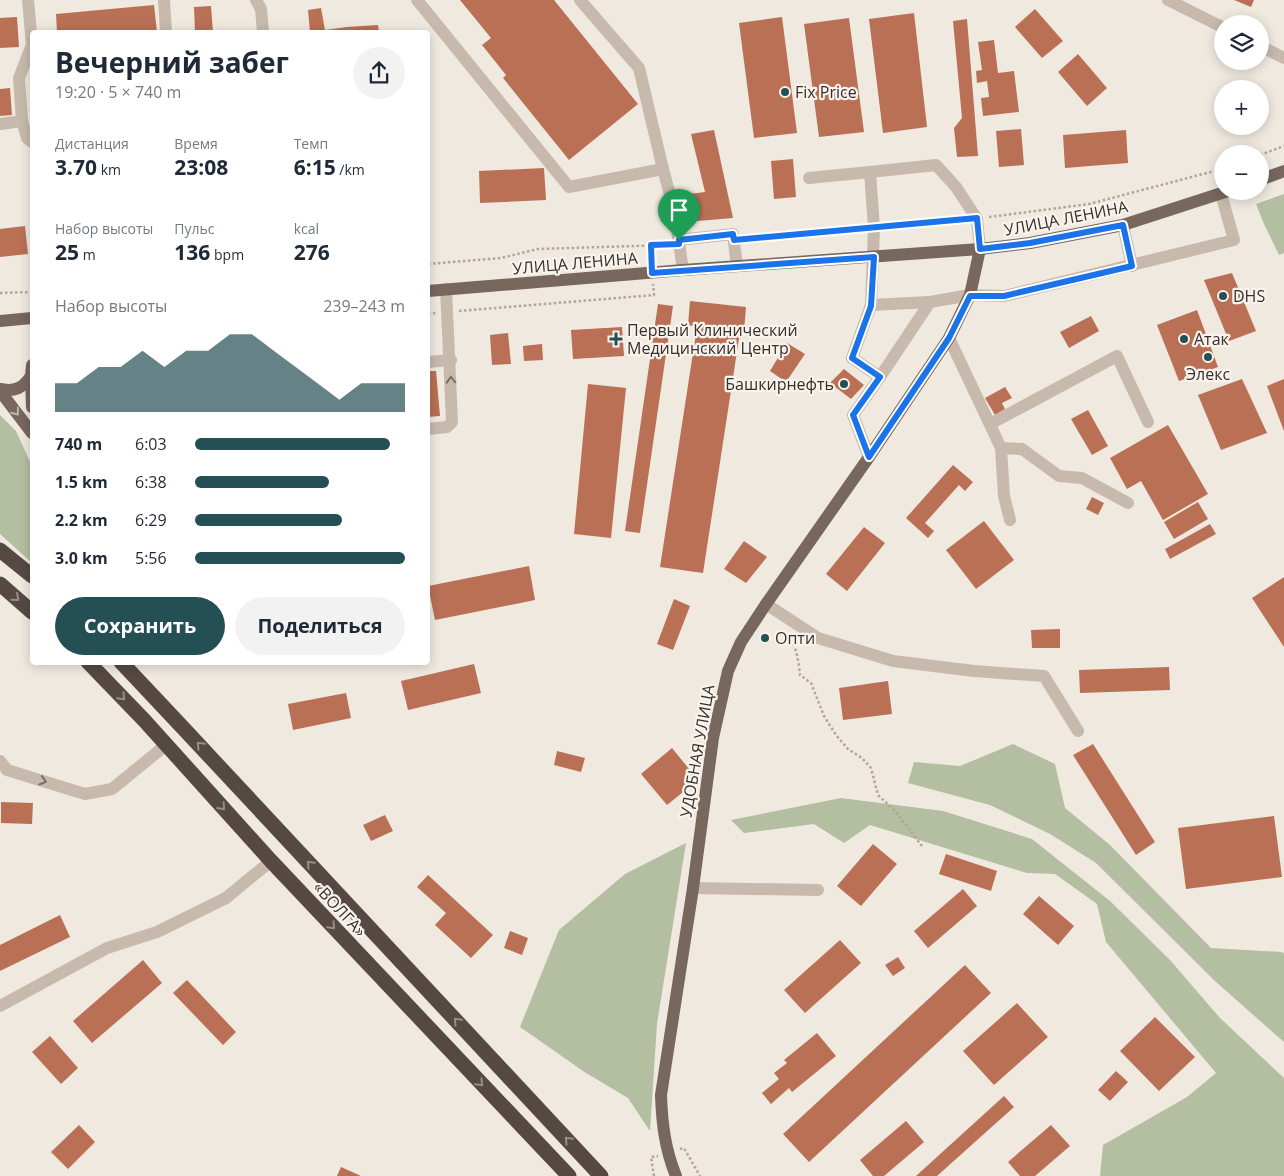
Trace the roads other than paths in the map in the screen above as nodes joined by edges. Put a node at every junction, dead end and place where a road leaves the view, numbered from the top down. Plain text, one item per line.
1 (28, 0) edge
2 (164, 0) edge
3 (256, 0) edge
4 (417, 0) edge
5 (580, 0) edge
6 (1168, 0) edge
7 (1214, 23) edge
8 (31, 30) edge
9 (166, 30) edge
10 (263, 30) edge
11 (30, 50) edge
12 (1269, 50) edge
13 (1284, 58) edge
14 (22, 121) junction
15 (0, 124) edge
16 (30, 140) edge
17 (663, 169) junction
18 (1284, 171) edge
19 (870, 172) junction
20 (1269, 177) edge
21 (809, 178) dead end
22 (1214, 195) edge
23 (1226, 200) edge
24 (1123, 225) junction
25 (679, 242) junction
26 (980, 249) junction
27 (874, 257) junction
28 (736, 266) junction
29 (1132, 266) junction
30 (683, 270) junction
31 (446, 289) junction
32 (430, 291) edge
33 (970, 296) junction
34 (930, 302) junction
35 (871, 306) junction
36 (30, 318) edge
37 (0, 321) edge
38 (949, 338) junction
39 (451, 360) junction
40 (430, 362) edge
41 (30, 375) edge
42 (880, 377) junction
43 (0, 390) edge
44 (1148, 422) dead end
45 (990, 424) junction
46 (430, 429) edge
47 (30, 430) edge
48 (1001, 448) junction
49 (869, 457) junction
50 (1128, 503) dead end
51 (1010, 520) dead end
52 (0, 550) edge
53 (30, 574) edge
54 (0, 584) edge
55 (766, 604) junction
56 (30, 610) edge
57 (91, 665) edge
58 (131, 669) edge
59 (1078, 731) dead end
60 (166, 745) junction
61 (0, 761) edge
62 (271, 861) junction
63 (693, 888) junction
64 (818, 890) dead end
65 (0, 1006) edge
66 (569, 1176) edge
67 (601, 1176) edge
68 (676, 1176) edge

1 - 8 street
2 - 9 street
3 - 10 street
4 - 17 street
5 - 17 street
6 - 7 street
11 - 14 street
12 - 13 street
14 - 15 street
14 - 16 street
17 - 25 street
18 - 20 main road
19 - 21 street
19 - 26 street
19 - 27 street
22 - 24 main road, УЛИЦА ЛЕНИНА
23 - 29 street
24 - 26 main road, УЛИЦА ЛЕНИНА
24 - 29 street
25 - 28 street
25 - 30 street
26 - 27 main road, УЛИЦА ЛЕНИНА
26 - 33 main road, УДОБНАЯ УЛИЦА
27 - 28 main road, УЛИЦА ЛЕНИНА
27 - 35 street
28 - 30 main road, УЛИЦА ЛЕНИНА
29 - 33 street
30 - 31 main road, УЛИЦА ЛЕНИНА
31 - 32 main road, УЛИЦА ЛЕНИНА
31 - 39 street
33 - 34 street
33 - 38 main road, УДОБНАЯ УЛИЦА
34 - 35 street
34 - 42 street
35 - 42 street
36 - 37 main road
38 - 45 street
38 - 49 main road, УДОБНАЯ УЛИЦА
39 - 40 street
46 -> 39 street
41 - 43 main road
42 - 49 street
43 -> 47 main road
44 - 45 street
45 - 48 street
48 - 50 street
48 - 51 street
49 - 55 main road, УДОБНАЯ УЛИЦА
52 - 53 highway
54 -> 56 highway
55 - 59 street
55 - 63 main road, УДОБНАЯ УЛИЦА
57 -> 60 highway, «ВОЛГА»
67 -> 58 highway, «ВОЛГА»
61 -> 60 street
60 -> 62 highway, «ВОЛГА»
62 - 65 street
62 -> 66 highway, «ВОЛГА»
63 - 64 street
63 - 68 main road, УДОБНАЯ УЛИЦА

